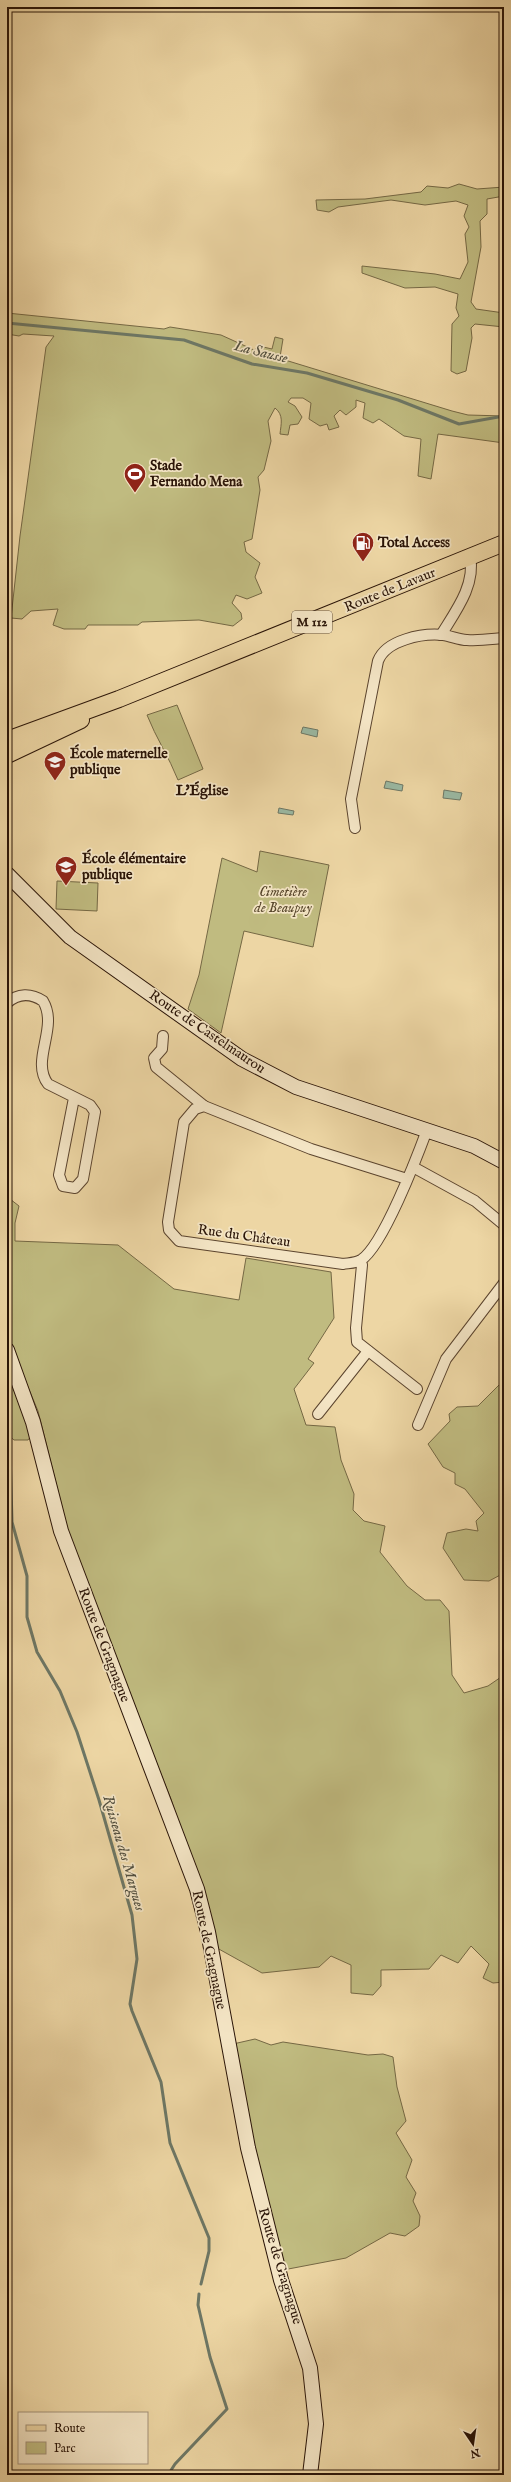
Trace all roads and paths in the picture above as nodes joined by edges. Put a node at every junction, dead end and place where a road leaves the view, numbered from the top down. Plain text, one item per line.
1 (504, 543) edge
2 (470, 557) junction
3 (441, 635) junction
4 (504, 638) edge
5 (120, 700) junction
6 (7, 740) edge
7 (7, 754) edge
8 (355, 828) dead end
9 (7, 874) edge
10 (7, 1003) edge
11 (163, 1036) dead end
12 (74, 1098) junction
13 (204, 1106) junction
14 (427, 1130) junction
15 (504, 1162) edge
16 (413, 1167) junction
17 (408, 1179) junction
18 (504, 1225) edge
19 (360, 1261) junction
20 (504, 1283) edge
21 (7, 1350) edge
22 (368, 1351) junction
23 (417, 1389) dead end
24 (318, 1414) dead end
25 (418, 1425) dead end
26 (310, 2475) edge

1 - 2 main road, Route de Lavaur / M 112
2 - 3 street
2 - 5 main road, Route de Lavaur / M 112
3 - 4 street
3 - 8 street
5 - 6 main road, Route de Lavaur / M 112
5 - 7 main road, Route de Lavaur / M 112
9 - 14 street, Route de Castelmaurou
10 - 12 street
11 - 13 street
12 - 12 street
13 - 17 street
13 - 19 street, Rue du Château
14 - 15 street, Route de Castelmaurou
14 - 16 street
16 - 17 street
16 - 18 street
17 - 19 street
19 - 22 street
20 - 25 street
21 - 26 street, Route de Gragnague
22 - 23 street
22 - 24 street

